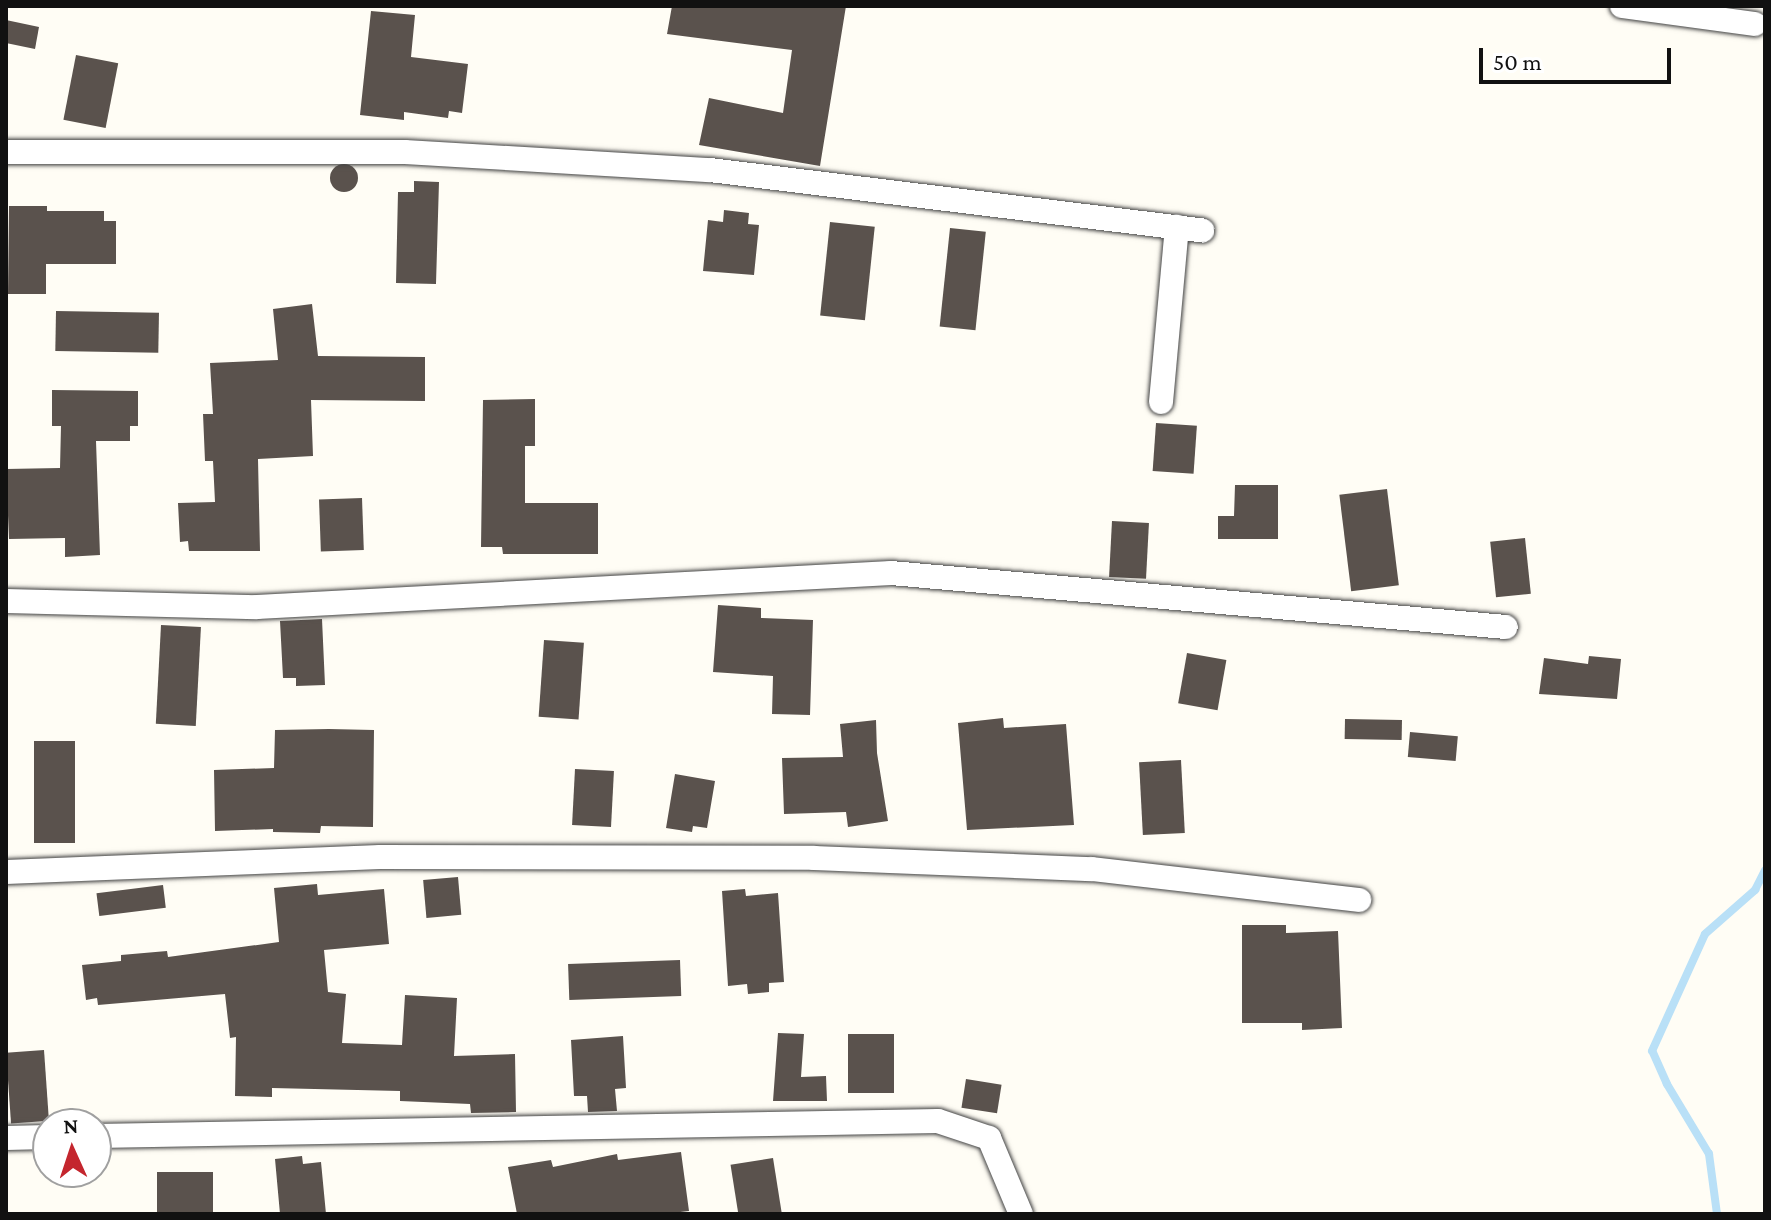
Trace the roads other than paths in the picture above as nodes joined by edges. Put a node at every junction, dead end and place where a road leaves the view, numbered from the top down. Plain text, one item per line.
1 (1622, 6) edge
2 (1755, 24) dead end
3 (6, 152) edge
4 (1177, 227) junction
5 (1202, 230) dead end
6 (1161, 402) dead end
7 (6, 601) edge
8 (1506, 627) dead end
9 (6, 872) edge
10 (1359, 900) dead end
11 (112, 1136) edge
12 (32, 1137) edge
13 (6, 1138) edge
14 (1021, 1214) edge

1 - 2 street
3 - 4 street
4 - 5 street
4 - 6 street
7 - 8 street
9 - 10 street
11 - 14 street
12 - 13 street

